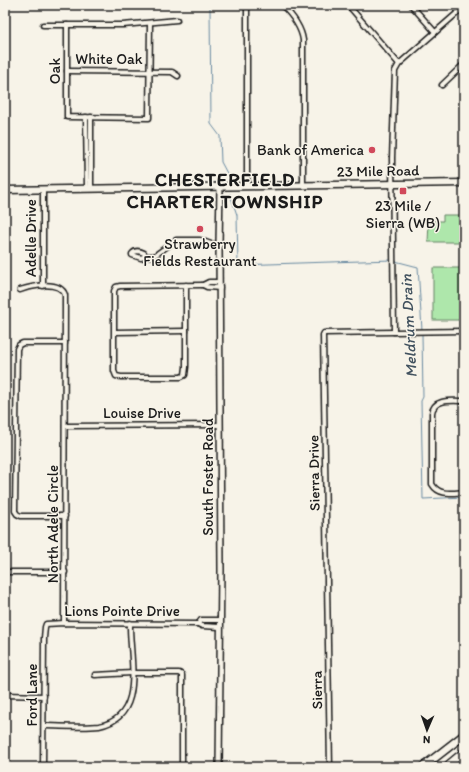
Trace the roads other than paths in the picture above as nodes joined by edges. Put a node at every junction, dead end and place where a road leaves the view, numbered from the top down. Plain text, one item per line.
1 (247, 5) edge
2 (282, 5) edge
3 (348, 5) edge
4 (412, 5) edge
5 (464, 7) edge
6 (178, 20) dead end
7 (150, 23) junction
8 (43, 25) dead end
9 (67, 25) junction
10 (435, 32) junction
11 (399, 64) junction
12 (464, 64) edge
13 (67, 71) junction
14 (150, 72) junction
15 (178, 76) dead end
16 (442, 84) dead end
17 (86, 117) junction
18 (91, 117) junction
19 (464, 182) edge
20 (392, 184) junction
21 (303, 185) junction
22 (247, 186) junction
23 (220, 187) junction
24 (89, 189) junction
25 (5, 190) edge
26 (43, 190) junction
27 (219, 244) junction
28 (132, 255) dead end
29 (219, 282) junction
30 (186, 285) junction
31 (203, 285) junction
32 (43, 286) junction
33 (220, 288) junction
34 (20, 290) dead end
35 (186, 331) junction
36 (464, 331) edge
37 (114, 332) junction
38 (394, 332) junction
39 (65, 343) junction
40 (464, 401) edge
41 (220, 425) junction
42 (65, 426) junction
43 (464, 492) edge
44 (65, 516) junction
45 (5, 572) edge
46 (65, 572) junction
47 (328, 612) joint
48 (220, 620) junction
49 (64, 623) junction
50 (130, 623) junction
51 (46, 624) joint
52 (198, 624) junction
53 (220, 627) junction
54 (132, 673) junction
55 (95, 675) dead end
56 (5, 696) edge
57 (44, 696) junction
58 (44, 726) junction
59 (464, 735) edge
60 (464, 752) edge
61 (43, 767) edge
62 (182, 767) edge
63 (219, 767) edge
64 (330, 767) edge
65 (423, 767) edge
66 (446, 767) edge

1 - 22 street
2 - 21 street
3 - 11 street
4 - 10 street
5 - 10 street
6 - 7 street
7 - 9 street
7 - 14 street
8 - 9 street
9 - 13 street, Oak
10 - 11 street
11 - 20 street
12 - 16 street
13 - 14 street, White Oak
13 - 17 street, Oak
14 - 15 street, White Oak
14 - 18 street
17 - 18 street
17 - 24 street
18 - 24 street
19 - 20 main road, 23 Mile Road
20 - 21 main road, 23 Mile Road
20 - 38 street
21 - 22 main road, 23 Mile Road
22 - 23 main road, 23 Mile Road
23 - 24 main road, 23 Mile Road
23 - 27 street, South Foster Road
24 - 26 main road, 23 Mile Road
25 - 26 main road, 23 Mile Road
26 - 32 street, Adelle Drive
27 - 28 street
27 - 29 street, South Foster Road
29 - 31 street
29 - 33 street, South Foster Road
30 - 31 street
30 - 35 street
30 - 37 street
31 - 33 street
32 - 34 street
32 - 39 street, North Adele Circle
33 - 41 street, South Foster Road
35 - 37 street
35 - 37 street
36 - 38 street
38 - 47 street, Sierra Drive
39 - 42 street, North Adele Circle
39 - 44 street
40 - 43 street
41 - 42 street, Louise Drive
41 - 48 street, South Foster Road
42 - 44 street, North Adele Circle
44 - 46 street, North Adele Circle
45 - 46 street
46 - 49 street, North Adele Circle
47 - 64 street, Sierra
48 - 52 street
48 - 53 street, South Foster Road
49 - 50 street, Lions Pointe Drive
49 - 51 street, Lions Pointe Drive
50 - 52 street, Lions Pointe Drive
50 - 54 street
51 - 57 street, Ford Lane
52 - 53 street
53 - 63 street, South Foster Road
54 - 55 street
54 - 58 street
54 - 62 street
56 - 57 street
57 - 58 street, Ford Lane
58 - 61 street, Ford Lane
59 - 65 highway
60 - 66 highway

